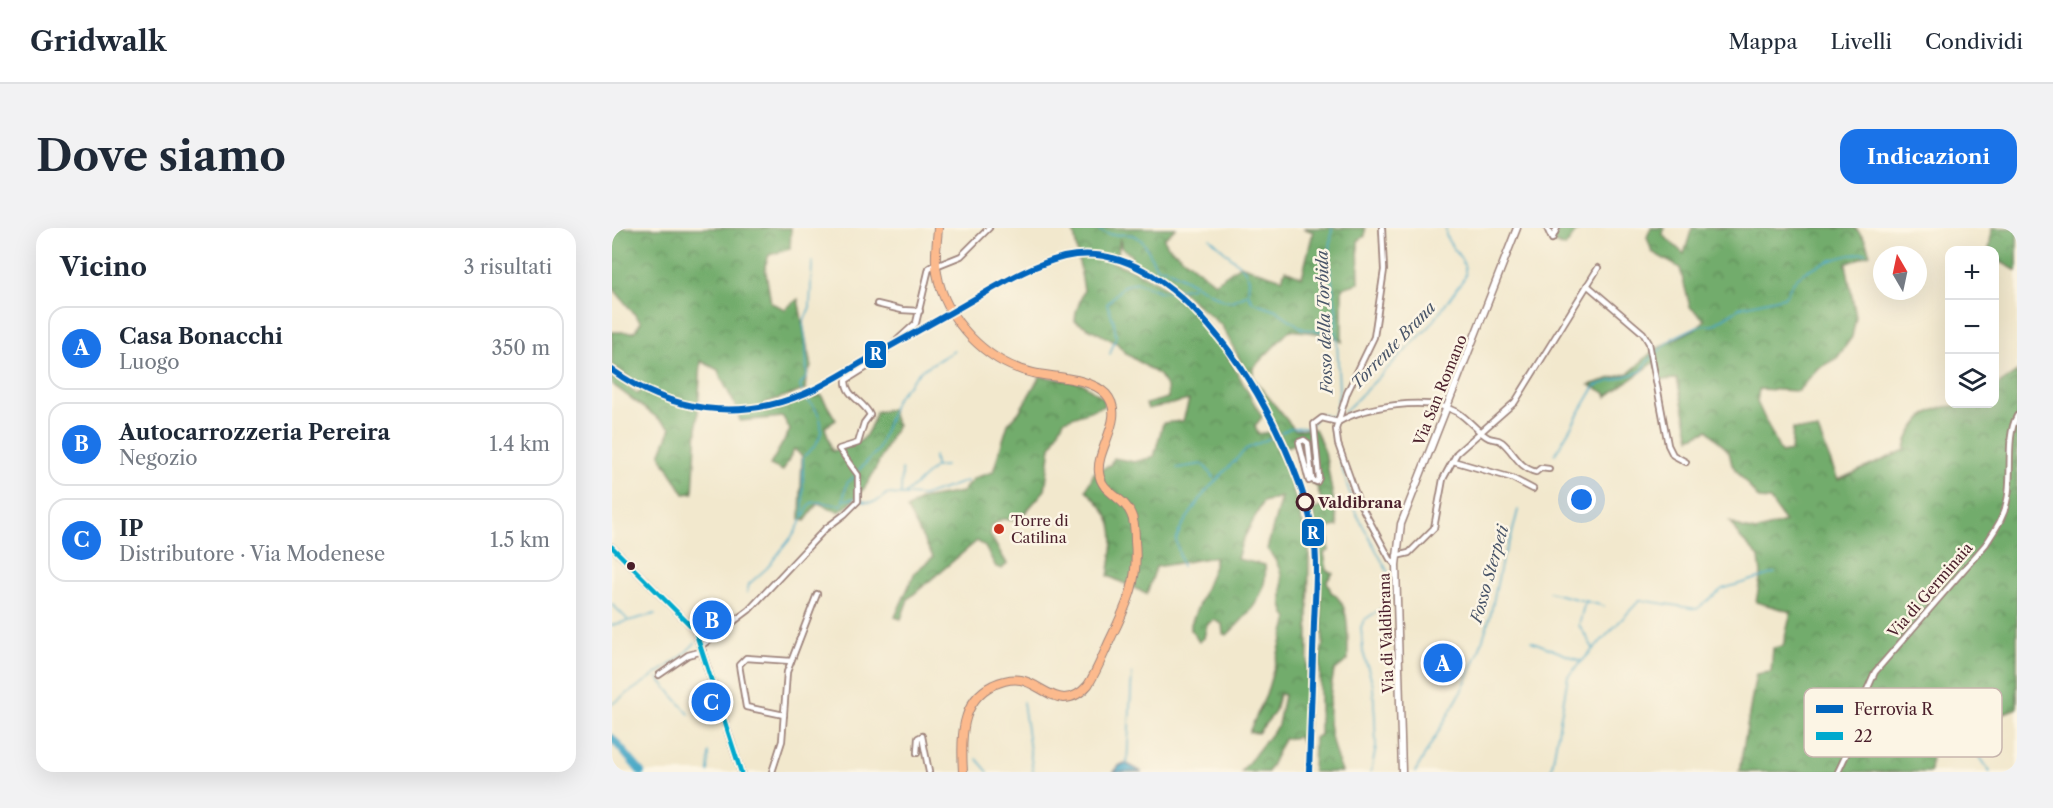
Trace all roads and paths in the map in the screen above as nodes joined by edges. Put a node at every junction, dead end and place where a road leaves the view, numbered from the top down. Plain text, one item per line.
1 (938, 228) edge
2 (989, 228) edge
3 (1382, 228) edge
4 (1517, 228) edge
5 (1547, 228) edge
6 (1557, 228) edge
7 (936, 265) junction
8 (1598, 268) dead end
9 (1587, 285) junction
10 (877, 303) dead end
11 (920, 311) junction
12 (1446, 406) junction
13 (2017, 416) edge
14 (1338, 422) junction
15 (1482, 432) junction
16 (1453, 461) junction
17 (1686, 462) dead end
18 (1548, 470) dead end
19 (1309, 481) dead end
20 (1533, 489) dead end
21 (612, 547) edge
22 (1396, 556) junction
23 (1396, 565) junction
24 (817, 594) dead end
25 (702, 648) junction
26 (791, 661) junction
27 (659, 675) dead end
28 (1868, 688) edge
29 (784, 715) junction
30 (917, 753) dead end
31 (1845, 757) edge
32 (741, 772) edge
33 (772, 772) edge
34 (928, 772) edge
35 (963, 772) edge
36 (1402, 772) edge
37 (1838, 772) edge

1 - 7 main road
2 - 7 street
3 - 14 street, Via di Valdibrana
4 - 12 street, Via San Romano
5 - 6 street
7 - 11 street
7 - 35 main road
8 - 9 street
9 - 15 street
9 - 17 street
10 - 11 street
11 - 25 street
12 - 14 street
12 - 15 street
12 - 22 street, Via San Romano
13 - 28 street, Via di Germinaia
14 - 19 street
14 - 23 street, Via di Valdibrana
15 - 16 street
15 - 18 street
16 - 20 street
16 - 22 street
21 - 25 street
22 - 23 street, Via San Romano
23 - 36 street, Via di Valdibrana
24 - 26 street
25 - 27 street
25 - 32 street
26 - 29 street
26 - 29 street
29 - 33 street
30 - 34 street
31 - 37 street, Via di Germinaia

